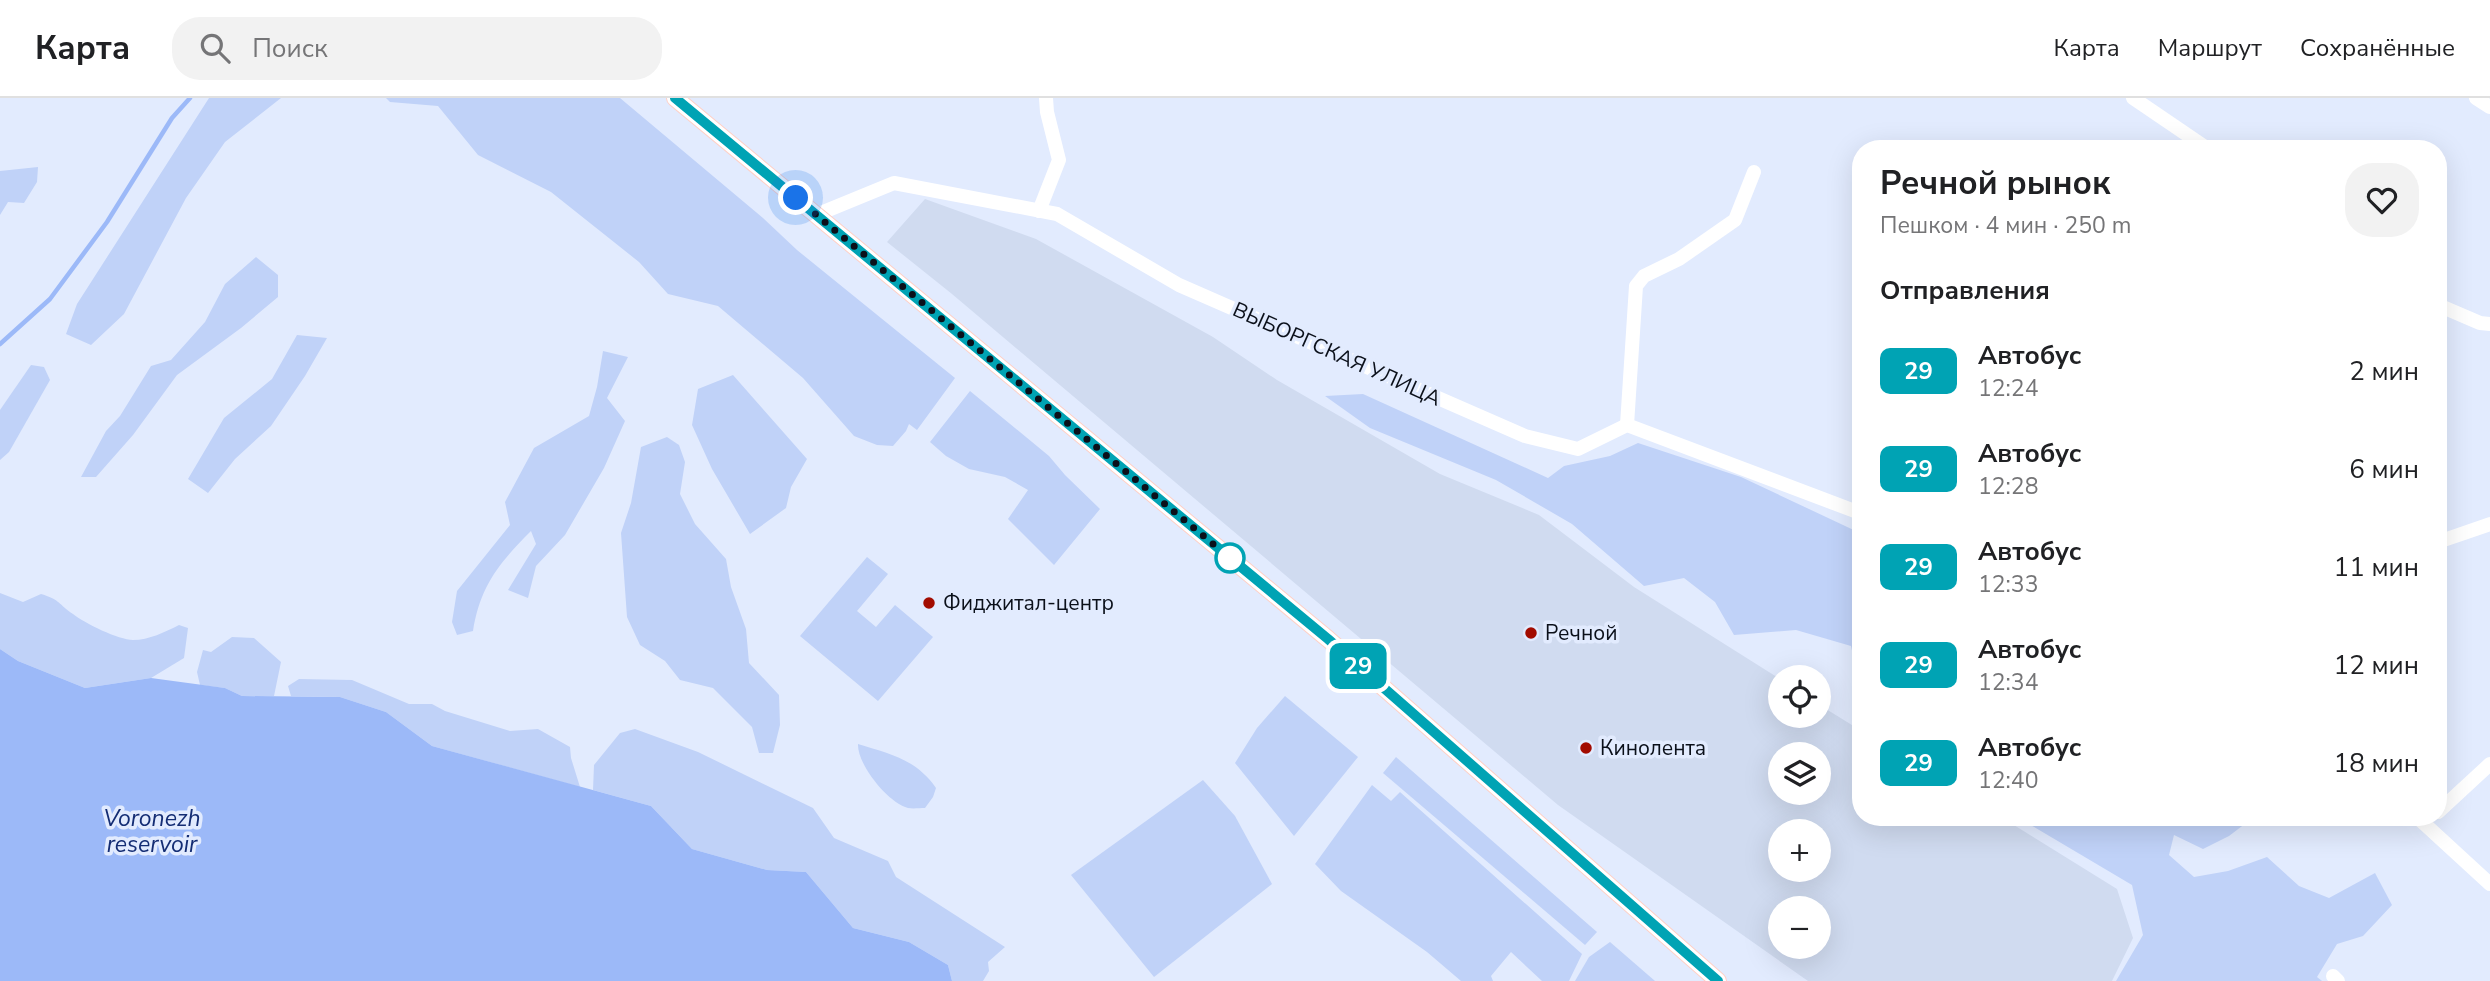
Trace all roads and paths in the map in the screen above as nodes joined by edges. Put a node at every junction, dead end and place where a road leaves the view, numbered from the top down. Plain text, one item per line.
1 (675, 98) edge
2 (1046, 98) edge
3 (2133, 98) edge
4 (2476, 98) edge
5 (2490, 107) edge
6 (2195, 140) edge
7 (1754, 172) dead end
8 (1040, 211) junction
9 (816, 215) junction
10 (2447, 309) edge
11 (2490, 324) edge
12 (1627, 425) junction
13 (1852, 510) edge
14 (2490, 524) edge
15 (2447, 539) edge
16 (2490, 764) edge
17 (2447, 804) edge
18 (2432, 826) edge
19 (2490, 884) edge
20 (1718, 981) edge

1 - 9 main road
2 - 8 street
3 - 6 street
4 - 5 street
7 - 12 street
8 - 9 street, ВЫБОРГСКАЯ УЛИЦА
8 - 12 street, ВЫБОРГСКАЯ УЛИЦА
9 - 20 main road
10 - 11 street
12 - 13 street
14 - 15 street
16 - 17 street
18 - 19 street

